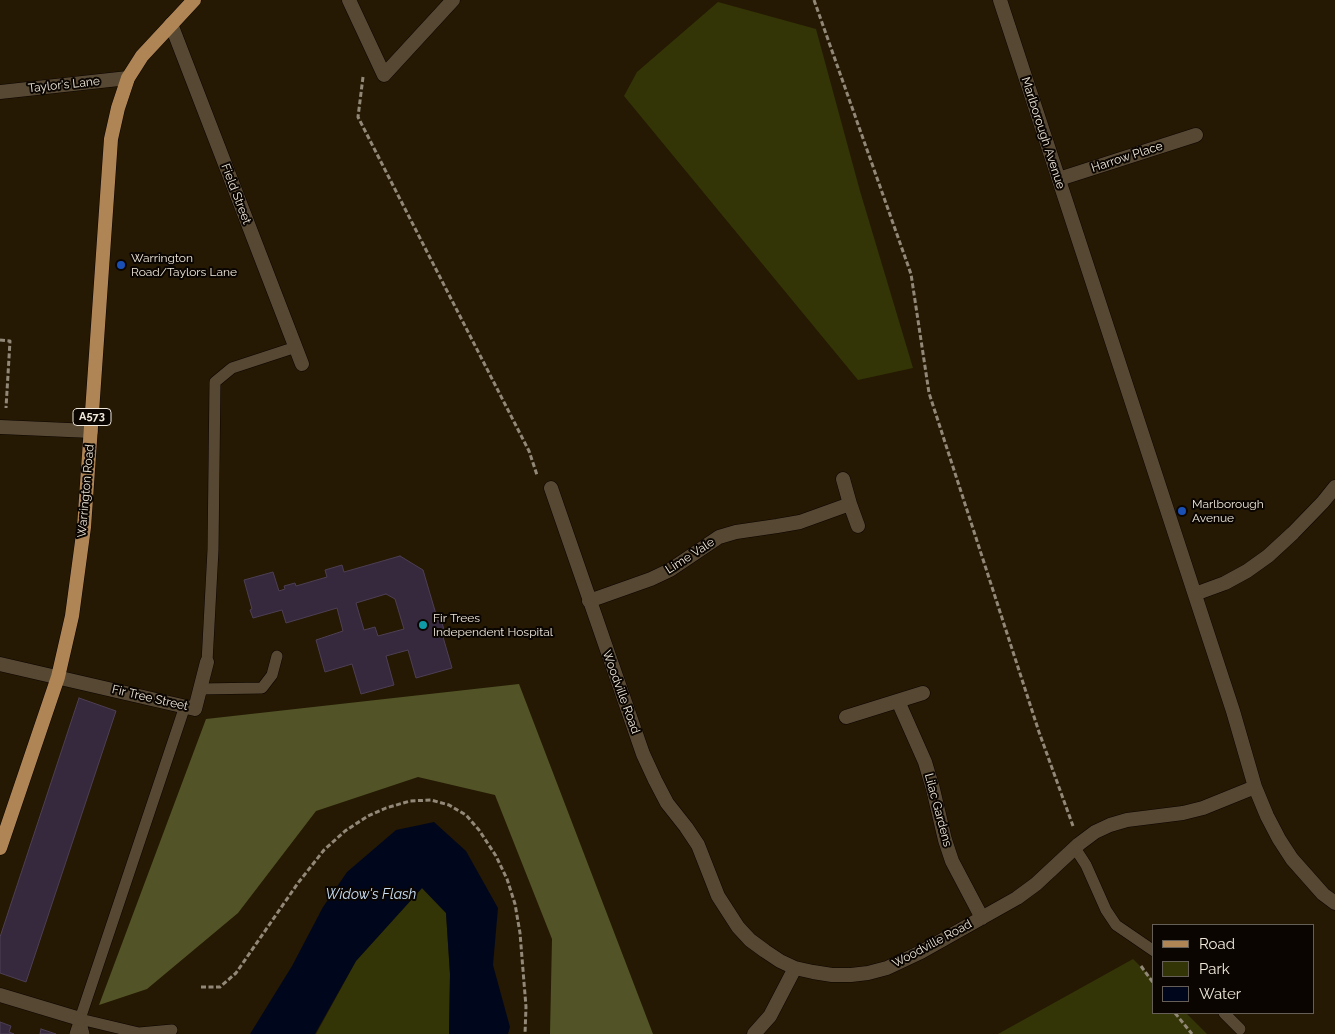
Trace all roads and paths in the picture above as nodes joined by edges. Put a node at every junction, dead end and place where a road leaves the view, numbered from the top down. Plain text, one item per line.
1 (194, 0) edge
2 (349, 0) edge
3 (453, 0) edge
4 (814, 0) edge
5 (1000, 0) edge
6 (170, 24) junction
7 (369, 42) junction
8 (128, 78) junction
9 (0, 92) edge
10 (1196, 135) dead end
11 (1058, 179) junction
12 (0, 340) edge
13 (296, 348) junction
14 (302, 364) dead end
15 (2, 428) edge
16 (91, 431) junction
17 (843, 479) dead end
18 (1335, 487) edge
19 (551, 488) joint
20 (850, 504) junction
21 (858, 526) dead end
22 (1194, 594) junction
23 (589, 601) junction
24 (277, 656) dead end
25 (207, 662) joint
26 (0, 664) edge
27 (58, 677) junction
28 (200, 690) junction
29 (923, 693) dead end
30 (898, 701) junction
31 (185, 706) junction
32 (846, 717) dead end
33 (1255, 787) junction
34 (1077, 846) junction
35 (0, 848) edge
36 (1335, 903) edge
37 (982, 918) junction
38 (1152, 950) edge
39 (796, 968) junction
40 (201, 987) dead end
41 (0, 995) edge
42 (1176, 1014) edge
43 (1225, 1014) edge
44 (80, 1019) junction
45 (1240, 1029) dead end
46 (172, 1030) dead end
47 (75, 1034) edge
48 (84, 1034) edge
49 (525, 1034) edge
50 (754, 1034) edge
51 (1192, 1034) edge

1 - 6 main road, Warrington Road / A573
2 - 7 street
3 - 7 street
4 - 34 path
5 - 11 street, Marlborough Avenue
6 - 8 main road, Warrington Road / A573
6 - 13 street, Field Street
7 - 19 path
8 - 9 street, Taylor's Lane
8 - 16 main road, Warrington Road / A573
10 - 11 street, Harrow Place
11 - 22 street, Marlborough Avenue
12 - 15 path
13 - 14 street, Field Street
13 - 25 lane
15 - 16 street
16 - 27 main road, Warrington Road / A573
17 - 20 street
18 - 22 street
19 - 23 street, Woodville Road
20 - 21 street
20 - 23 street, Lime Vale
22 - 33 street, Marlborough Avenue
23 - 39 street, Woodville Road
24 - 28 lane
25 - 28 street, Fir Tree Street
26 - 27 street, Fir Tree Street
27 - 31 street, Fir Tree Street
27 - 35 main road, Warrington Road / A573
28 - 31 street, Fir Tree Street
29 - 30 street
30 - 32 street
30 - 37 street, Lilac Gardens
31 - 44 lane
33 - 34 street, Woodville Road
33 - 36 street, Marlborough Avenue
34 - 37 street, Woodville Road
34 - 38 lane
37 - 39 street, Woodville Road
39 - 50 street
40 - 49 path
41 - 44 street
42 - 51 path
43 - 45 lane
44 - 46 lane
44 - 47 lane
44 - 48 lane

